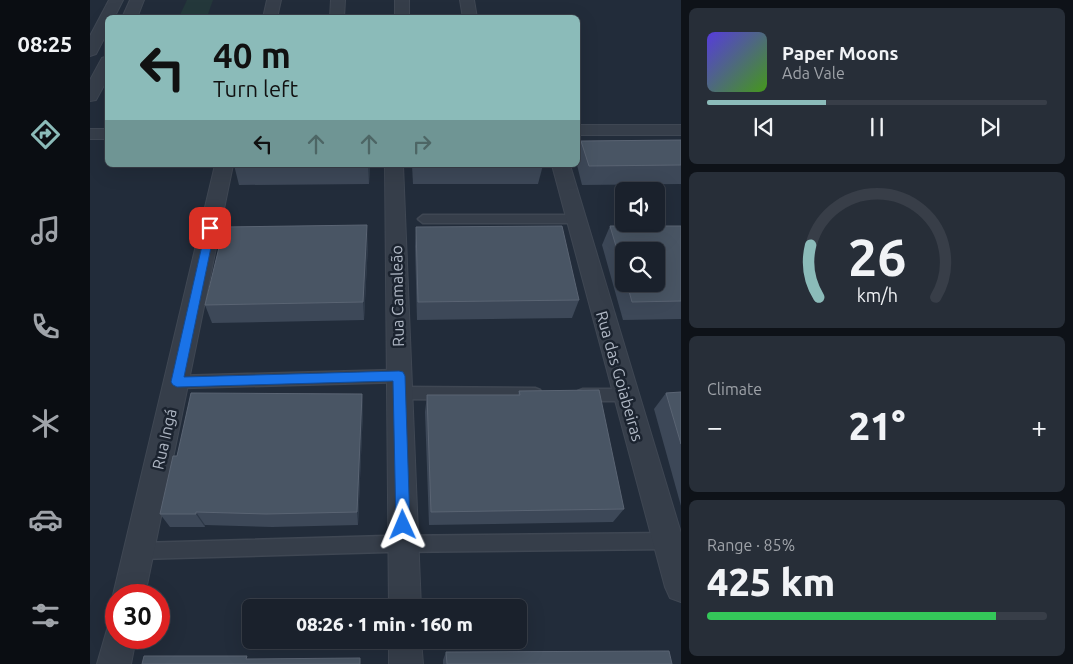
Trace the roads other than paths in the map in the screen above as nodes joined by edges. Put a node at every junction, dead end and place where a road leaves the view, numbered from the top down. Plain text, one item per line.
1 (116, 0) edge
2 (138, 0) edge
3 (274, 0) edge
4 (338, 0) edge
5 (402, 0) edge
6 (467, 0) edge
7 (108, 15) edge
8 (130, 15) edge
9 (271, 15) edge
10 (337, 15) edge
11 (402, 15) edge
12 (470, 15) edge
13 (105, 22) edge
14 (90, 51) edge
15 (105, 67) edge
16 (90, 96) edge
17 (580, 130) edge
18 (680, 130) edge
19 (90, 134) edge
20 (105, 134) edge
21 (224, 167) edge
22 (394, 167) edge
23 (562, 167) edge
24 (423, 219) dead end
25 (576, 219) junction
26 (177, 382) junction
27 (400, 384) junction
28 (547, 394) edge
29 (566, 394) edge
30 (625, 395) junction
31 (668, 541) junction
32 (403, 544) junction
33 (139, 551) junction
34 (132, 584) edge
35 (680, 587) edge
36 (405, 599) edge
37 (117, 649) edge
38 (405, 649) edge
39 (114, 664) edge
40 (406, 664) edge

1 - 7 street
2 - 8 street
3 - 9 street
4 - 10 street
5 - 11 street
6 - 12 street
13 - 14 street
15 - 16 street
17 - 18 street
19 - 20 street
21 - 26 street, Rua Ingá
22 - 27 street, Rua Camaleão
23 - 25 street, Rua das Goiabeiras
24 - 25 lane
25 - 30 street, Rua das Goiabeiras
26 - 27 lane
26 - 33 street, Rua Ingá
27 - 28 lane
27 - 32 street, Rua Camaleão
29 - 30 lane
30 - 31 street, Rua das Goiabeiras
31 - 32 lane
31 - 35 street, Rua das Goiabeiras
32 - 33 lane
32 - 36 street, Rua Camaleão
33 - 34 street, Rua Ingá
37 - 39 street
38 - 40 street

